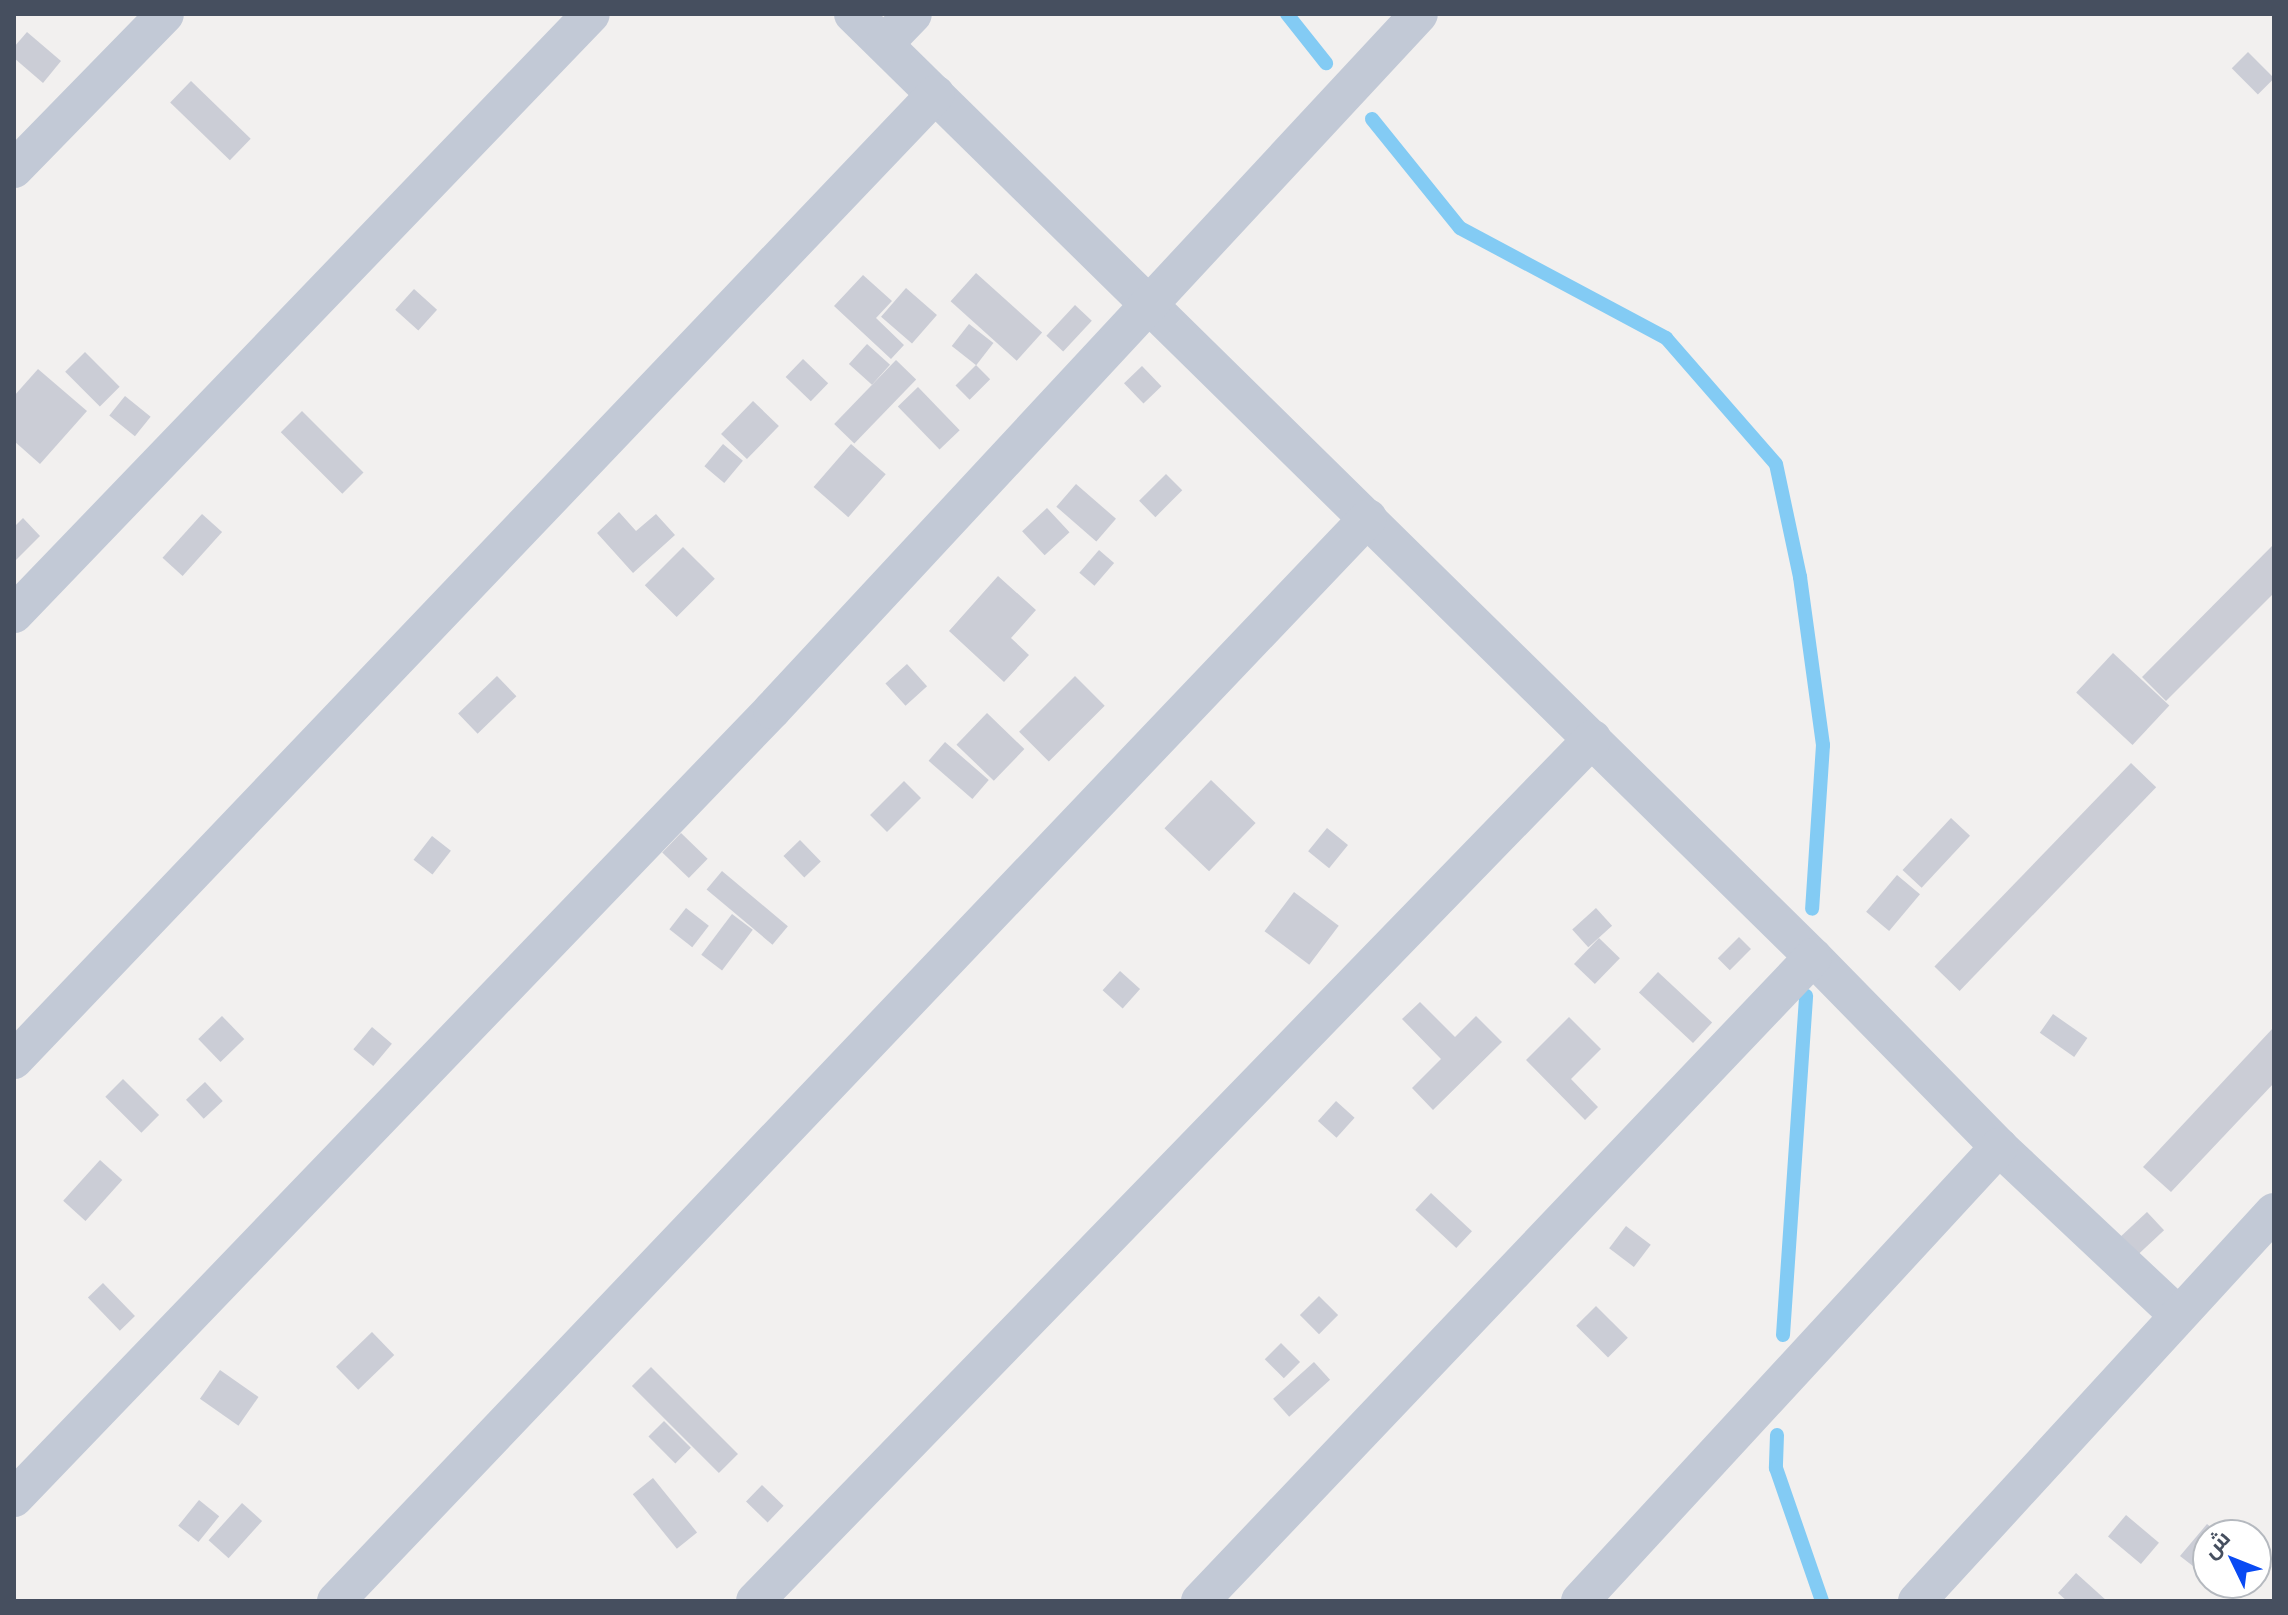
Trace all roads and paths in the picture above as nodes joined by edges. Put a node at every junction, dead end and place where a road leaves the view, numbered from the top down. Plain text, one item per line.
1 (165, 14) edge
2 (591, 14) edge
3 (853, 14) edge
4 (913, 14) edge
5 (1419, 14) edge
6 (885, 43) junction
7 (936, 94) junction
8 (14, 169) edge
9 (1152, 306) junction
10 (1368, 518) junction
11 (14, 614) edge
12 (1592, 739) junction
13 (1813, 957) junction
14 (14, 1060) edge
15 (1999, 1147) junction
16 (2269, 1229) edge
17 (2178, 1315) junction
18 (14, 1498) edge
19 (336, 1601) edge
20 (755, 1601) edge
21 (1200, 1601) edge
22 (1580, 1601) edge
23 (1917, 1601) edge

1 - 8 street
2 - 11 street
3 - 6 street
4 - 6 street
5 - 9 street
6 - 7 street
7 - 9 street
7 - 14 street
9 - 10 street
9 - 18 street
10 - 12 street
10 - 19 street
12 - 13 street
12 - 20 street
13 - 15 street
13 - 21 street
15 - 17 street
15 - 22 street
16 - 17 street
17 - 23 street

